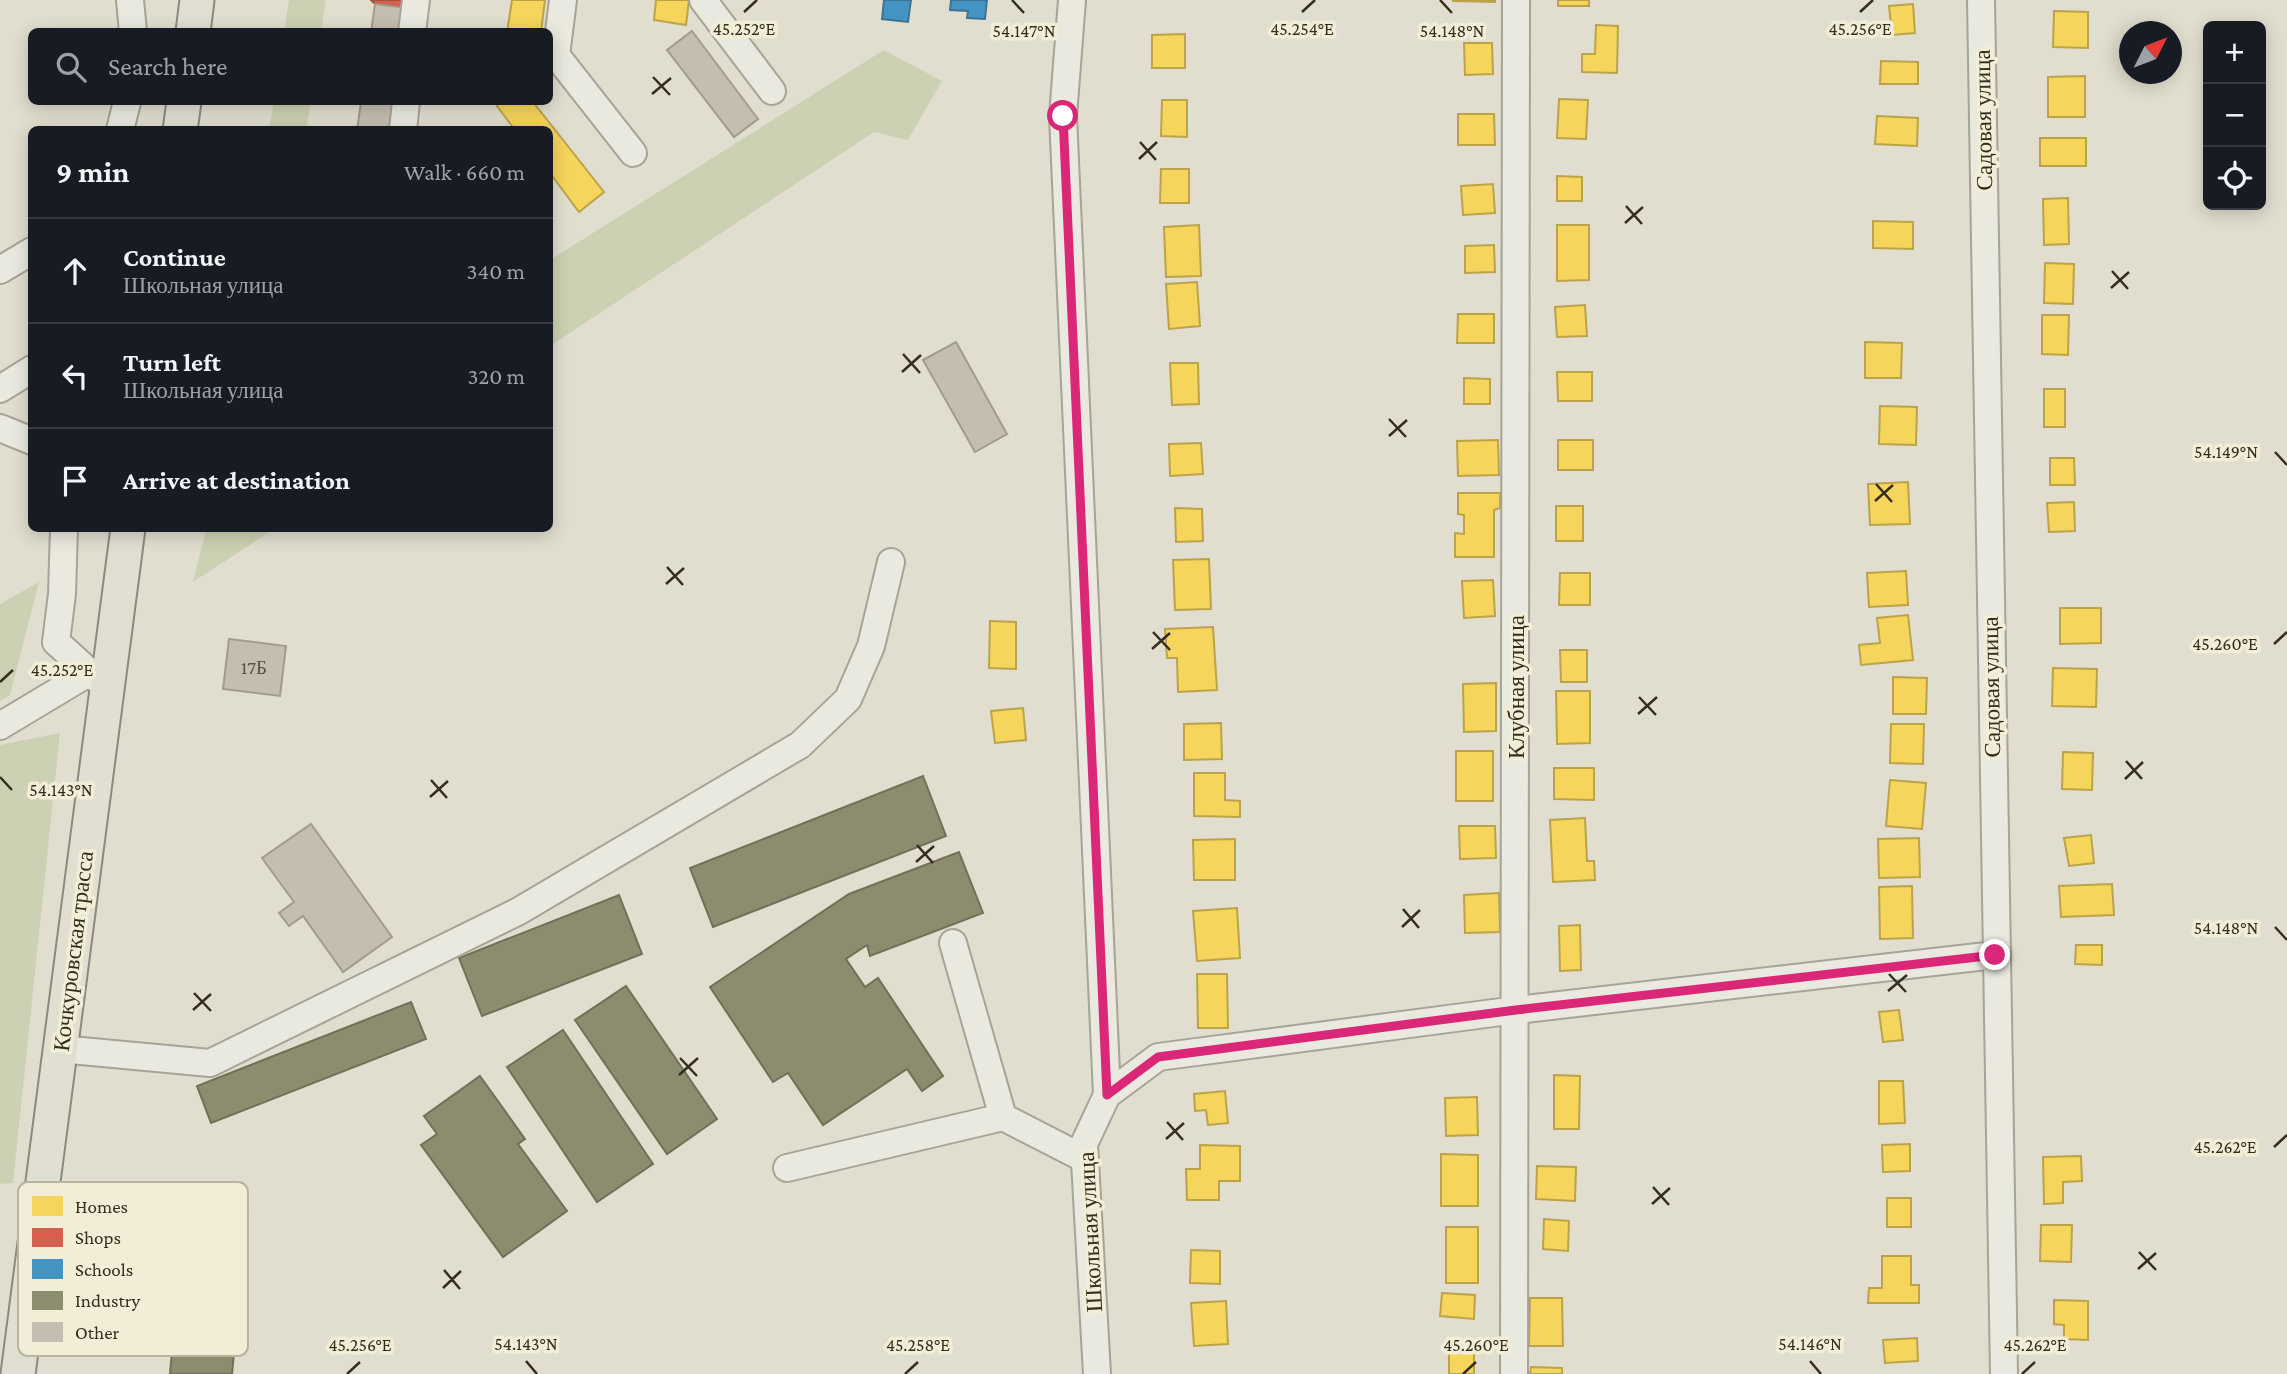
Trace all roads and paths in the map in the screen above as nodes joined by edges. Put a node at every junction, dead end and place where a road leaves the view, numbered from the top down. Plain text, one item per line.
1 (130, 0) edge
2 (197, 0) edge
3 (416, 0) edge
4 (563, 0) edge
5 (703, 0) edge
6 (1072, 0) edge
7 (1516, 0) edge
8 (1981, 0) edge
9 (133, 28) edge
10 (194, 28) edge
11 (412, 28) edge
12 (772, 91) dead end
13 (126, 105) edge
14 (184, 105) edge
15 (406, 105) edge
16 (121, 126) edge
17 (181, 126) edge
18 (403, 126) edge
19 (633, 153) dead end
20 (28, 253) edge
21 (0, 270) edge
22 (28, 372) edge
23 (0, 389) edge
24 (0, 428) edge
25 (28, 439) edge
26 (64, 532) edge
27 (127, 532) edge
28 (891, 562) dead end
29 (99, 680) junction
30 (0, 726) edge
31 (953, 943) dead end
32 (1995, 955) junction
33 (1516, 1010) junction
34 (60, 1049) junction
35 (1107, 1095) junction
36 (1003, 1117) junction
37 (1085, 1160) junction
38 (787, 1168) dead end
39 (43, 1182) edge
40 (20, 1356) edge
41 (18, 1374) edge
42 (1097, 1374) edge
43 (1514, 1374) edge
44 (2004, 1374) edge

1 - 9 street
2 - 10 main road
3 - 11 street
4 - 19 street
5 - 12 street
6 - 35 street, Школьная улица
7 - 33 street, Клубная улица
8 - 32 street, Садовая улица
13 - 16 street
14 - 17 main road
15 - 18 street
20 - 21 street
22 - 23 street
24 - 25 street
26 - 29 street
27 - 29 main road, Кочкуровская трасса
28 - 34 street
29 - 30 street
29 - 34 main road, Кочкуровская трасса
31 - 36 street
32 - 33 street, Школьная улица
32 - 44 street, Садовая улица
33 - 35 street, Школьная улица
33 - 43 street, Клубная улица
34 - 39 main road, Кочкуровская трасса
35 - 37 street, Школьная улица
36 - 37 street
36 - 38 street
37 - 42 street, Школьная улица
40 - 41 main road, Кочкуровская трасса

